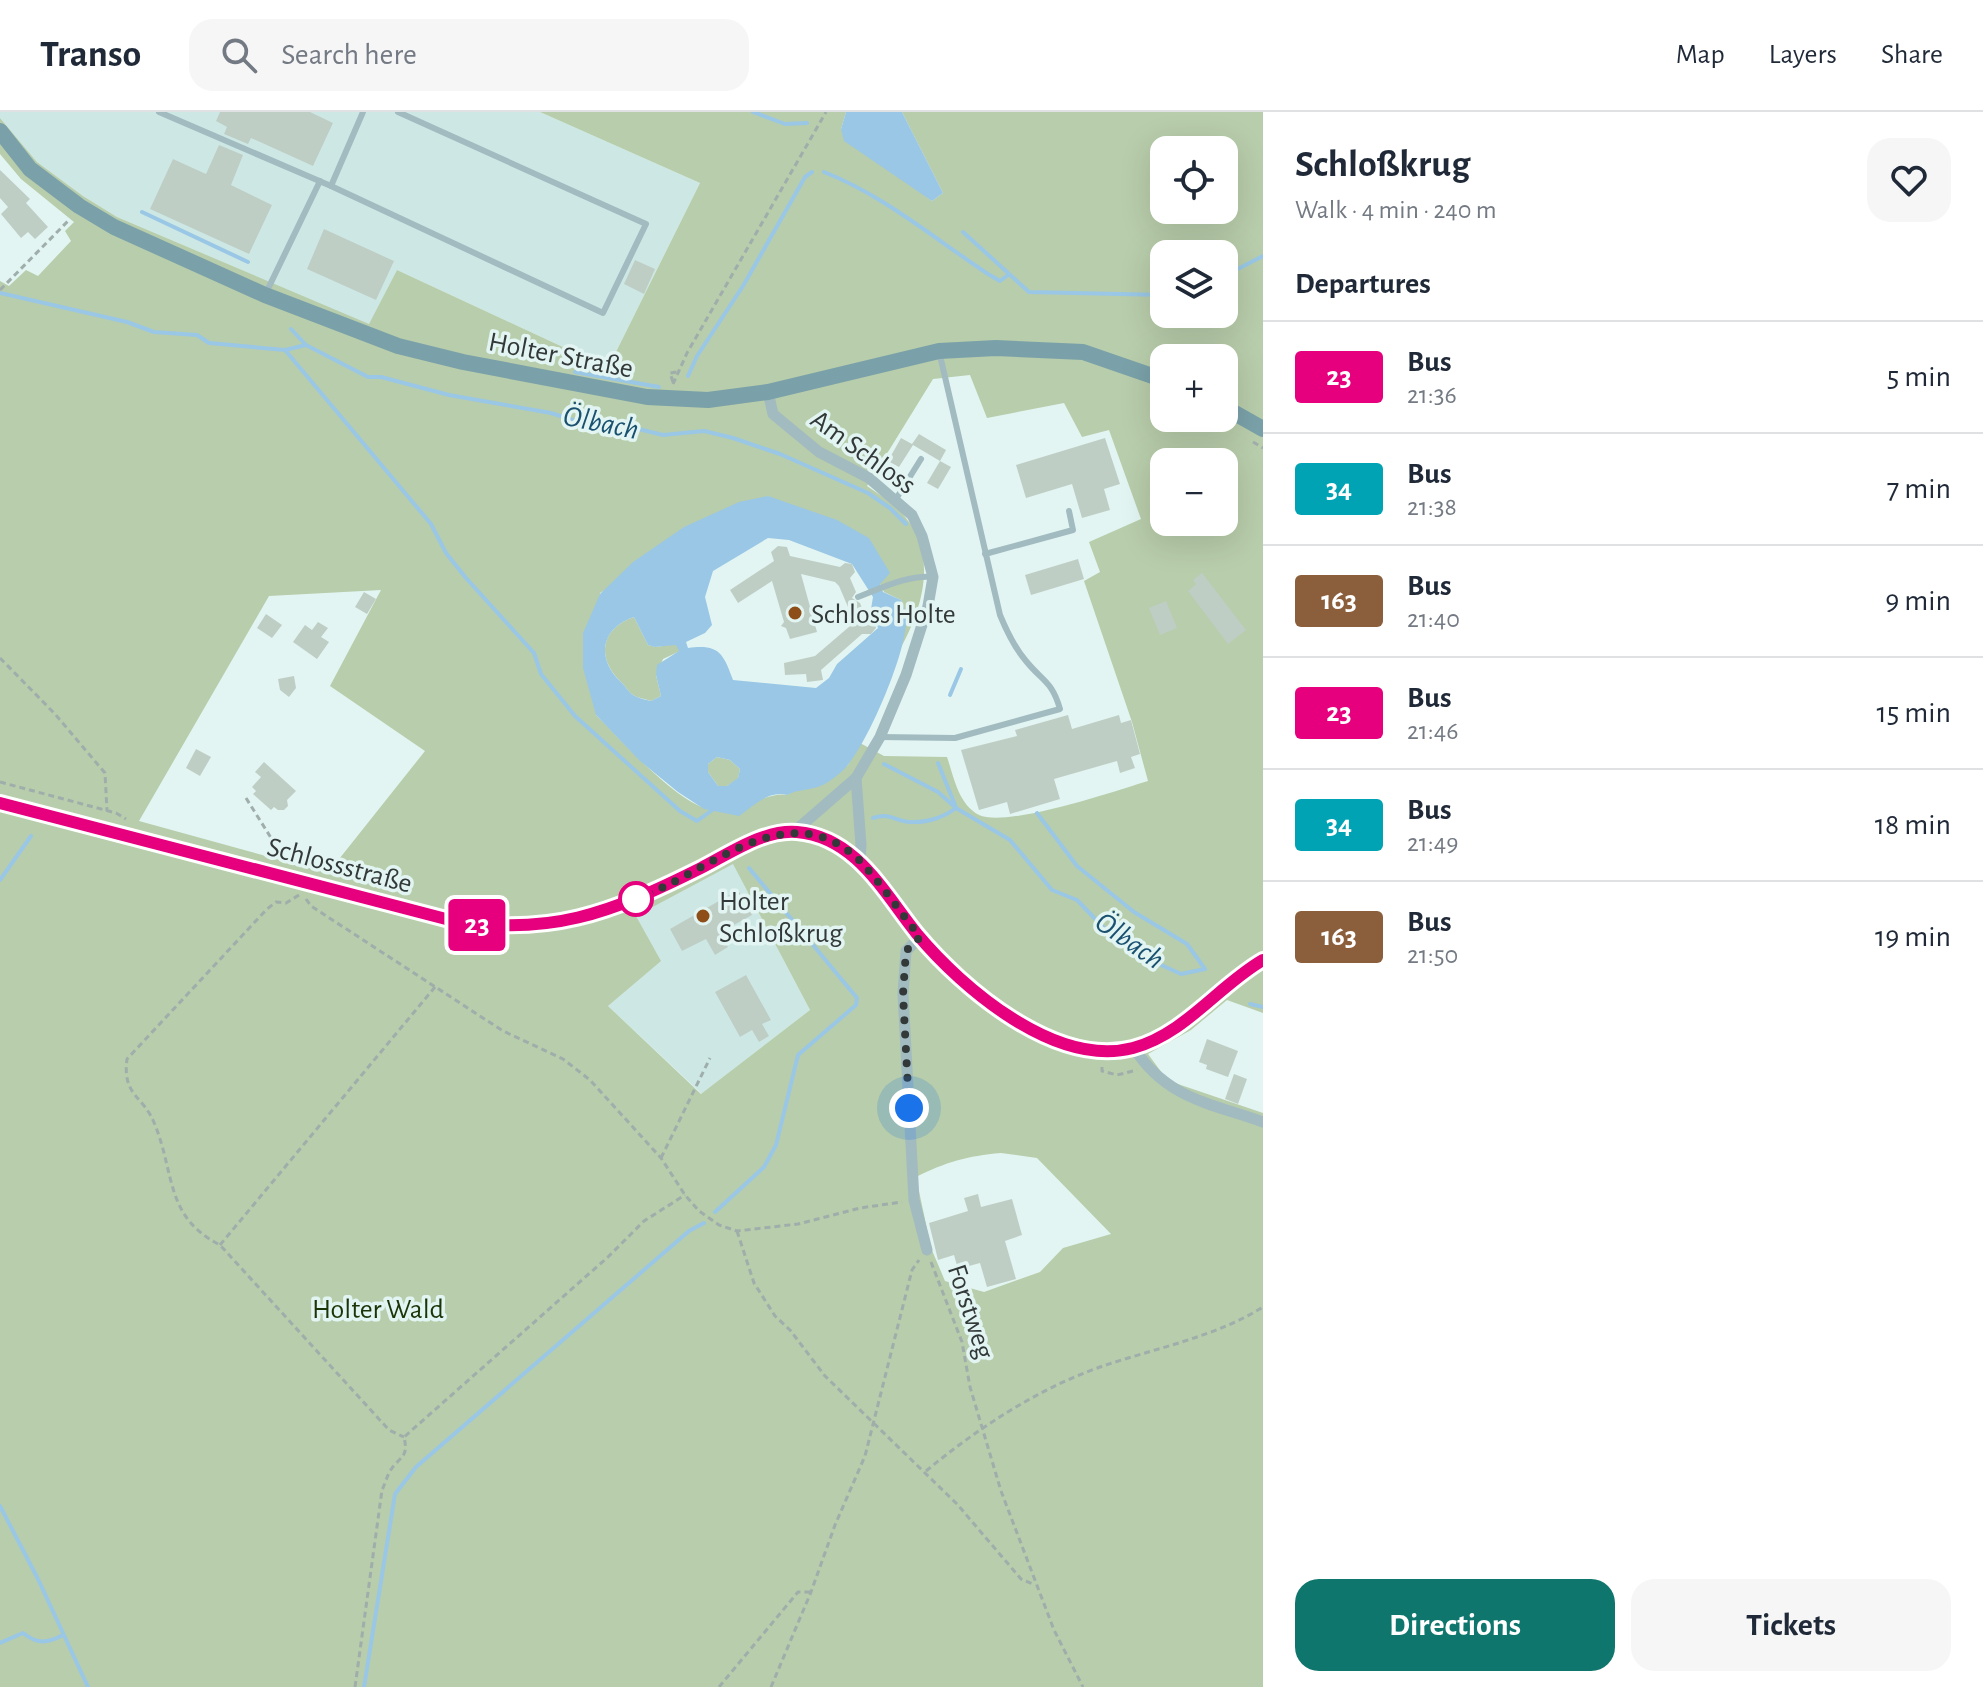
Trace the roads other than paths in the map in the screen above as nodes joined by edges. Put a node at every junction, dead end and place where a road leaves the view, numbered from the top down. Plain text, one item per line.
1 (159, 112) edge
2 (363, 112) edge
3 (398, 112) edge
4 (0, 131) edge
5 (320, 181) junction
6 (331, 186) junction
7 (265, 295) junction
8 (939, 351) junction
9 (1150, 375) edge
10 (768, 392) junction
11 (1238, 415) edge
12 (1263, 429) edge
13 (921, 459) dead end
14 (896, 499) junction
15 (1069, 511) dead end
16 (985, 554) junction
17 (933, 577) junction
18 (858, 597) dead end
19 (880, 737) junction
20 (856, 778) junction
21 (0, 803) edge
22 (795, 831) junction
23 (860, 861) junction
24 (920, 937) junction
25 (1263, 960) edge
26 (1134, 1048) junction
27 (1263, 1122) edge
28 (927, 1250) road end

1 - 5 lane
2 - 6 lane
3 - 6 lane
4 - 7 main road, Holter Straße
5 - 6 lane
5 - 7 lane
7 - 10 main road, Holter Straße
8 - 9 main road, Holter Straße
8 - 10 main road, Holter Straße
8 - 16 lane
10 - 14 street, Am Schloss
11 - 12 main road
13 - 14 lane
14 - 17 street, Am Schloss
15 - 16 lane
16 - 19 lane
17 - 18 lane
17 - 19 street, Am Schloss
19 - 20 street, Am Schloss
20 - 22 street, Am Schloss
20 - 23 street
21 - 22 main road, Schlossstraße
22 - 23 main road
23 - 24 main road
24 - 26 main road
24 - 28 street, Forstweg
25 - 26 main road
26 - 27 street

